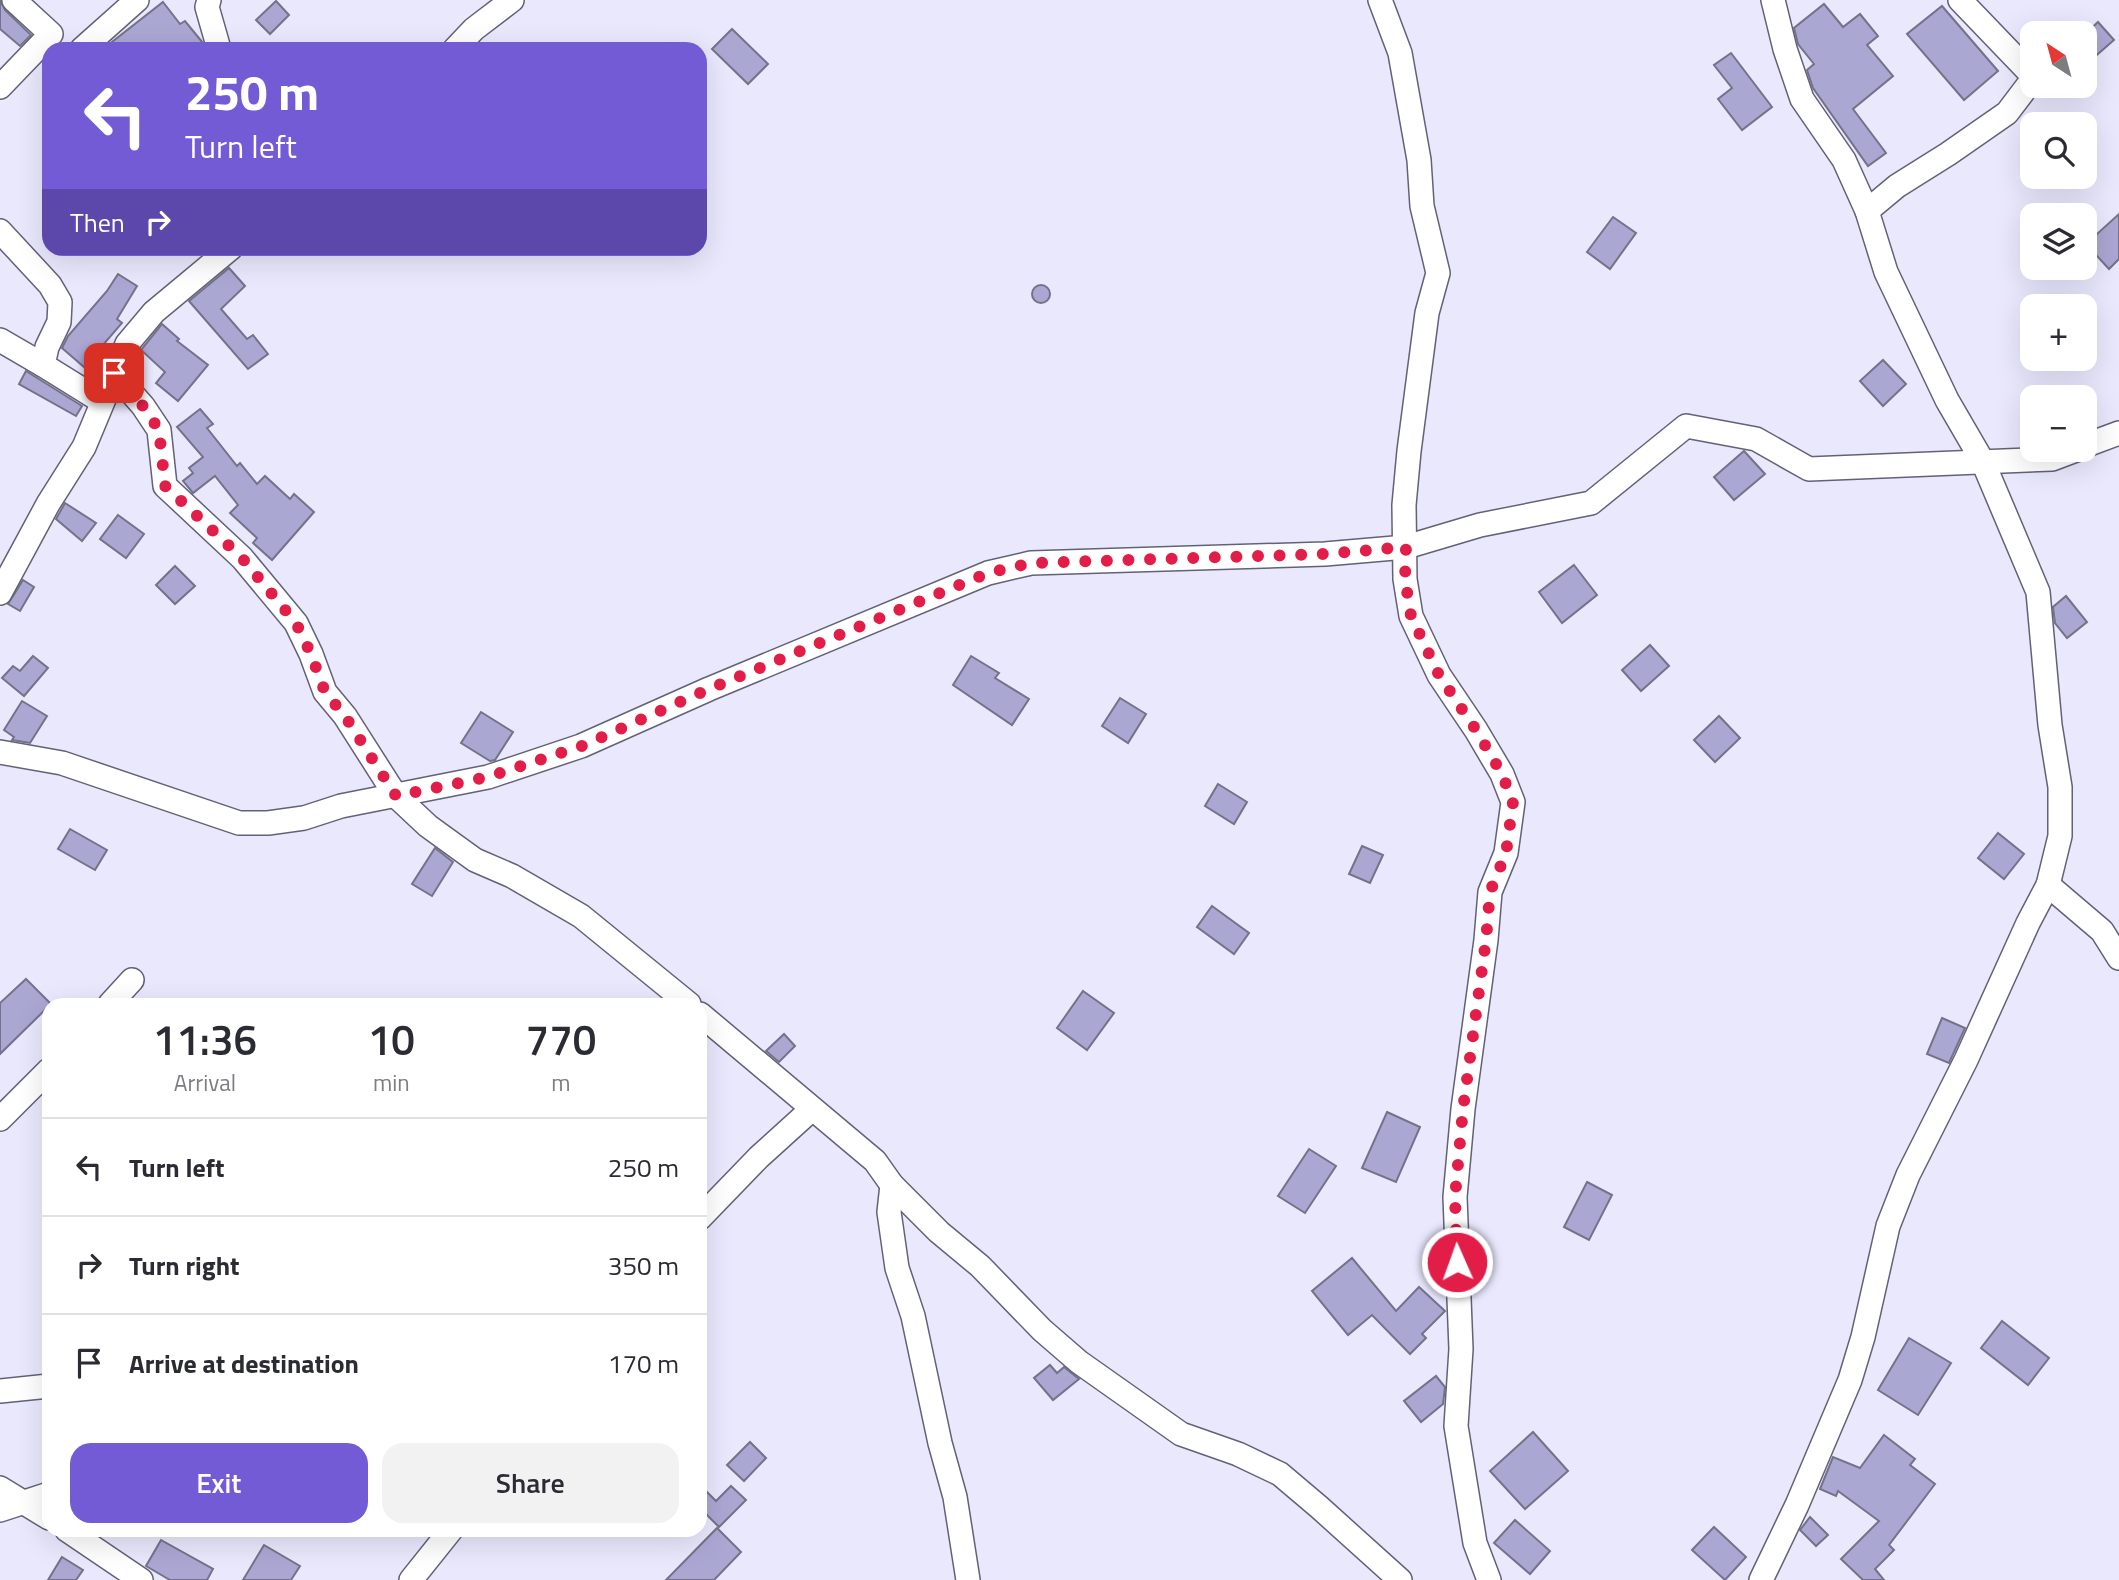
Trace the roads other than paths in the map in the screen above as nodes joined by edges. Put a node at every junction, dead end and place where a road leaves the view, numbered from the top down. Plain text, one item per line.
1 (14, 0) edge
2 (136, 0) edge
3 (209, 0) edge
4 (512, 0) edge
5 (1380, 0) edge
6 (1773, 0) edge
7 (1960, 0) edge
8 (51, 34) junction
9 (43, 42) edge
10 (63, 42) edge
11 (90, 42) edge
12 (211, 42) edge
13 (462, 42) edge
14 (42, 43) edge
15 (2020, 65) edge
16 (0, 87) edge
17 (2020, 95) edge
18 (1867, 211) junction
19 (0, 231) edge
20 (221, 256) edge
21 (0, 340) edge
22 (43, 365) junction
23 (114, 373) junction
24 (101, 401) junction
25 (2119, 433) edge
26 (2097, 441) edge
27 (2020, 460) edge
28 (1983, 462) junction
29 (1406, 547) junction
30 (0, 593) edge
31 (0, 752) edge
32 (396, 796) junction
33 (2048, 885) junction
34 (2119, 958) edge
35 (132, 980) dead end
36 (116, 998) edge
37 (681, 998) edge
38 (707, 1020) edge
39 (42, 1077) edge
40 (811, 1109) junction
41 (0, 1119) edge
42 (892, 1185) junction
43 (707, 1211) edge
44 (42, 1386) edge
45 (0, 1391) edge
46 (0, 1488) edge
47 (42, 1497) edge
48 (24, 1503) junction
49 (0, 1510) edge
50 (42, 1514) edge
51 (77, 1537) edge
52 (445, 1537) edge
53 (141, 1580) edge
54 (411, 1580) edge
55 (968, 1580) edge
56 (1400, 1580) edge
57 (1489, 1580) edge
58 (1761, 1580) edge

1 - 8 street
2 - 11 street
3 - 12 street
4 - 13 street
5 - 29 street
6 - 18 street
7 - 15 street
8 - 9 street
8 - 10 street
14 - 16 street
17 - 18 street
18 - 28 street
19 - 22 street
20 - 23 street
21 - 22 street
22 - 24 street
23 - 24 street
23 - 32 street
24 - 30 street
25 - 26 street
27 - 28 street
28 - 29 street
28 - 33 street
29 - 32 street
29 - 57 street
31 - 32 street
32 - 37 street
33 - 34 street
33 - 58 street
35 - 36 street
38 - 40 street
39 - 41 street
40 - 42 street
40 - 43 street
42 - 55 street
42 - 56 street
44 - 45 street
46 - 48 street
47 - 48 street
48 - 49 street
48 - 50 street
51 - 53 street
52 - 54 street

